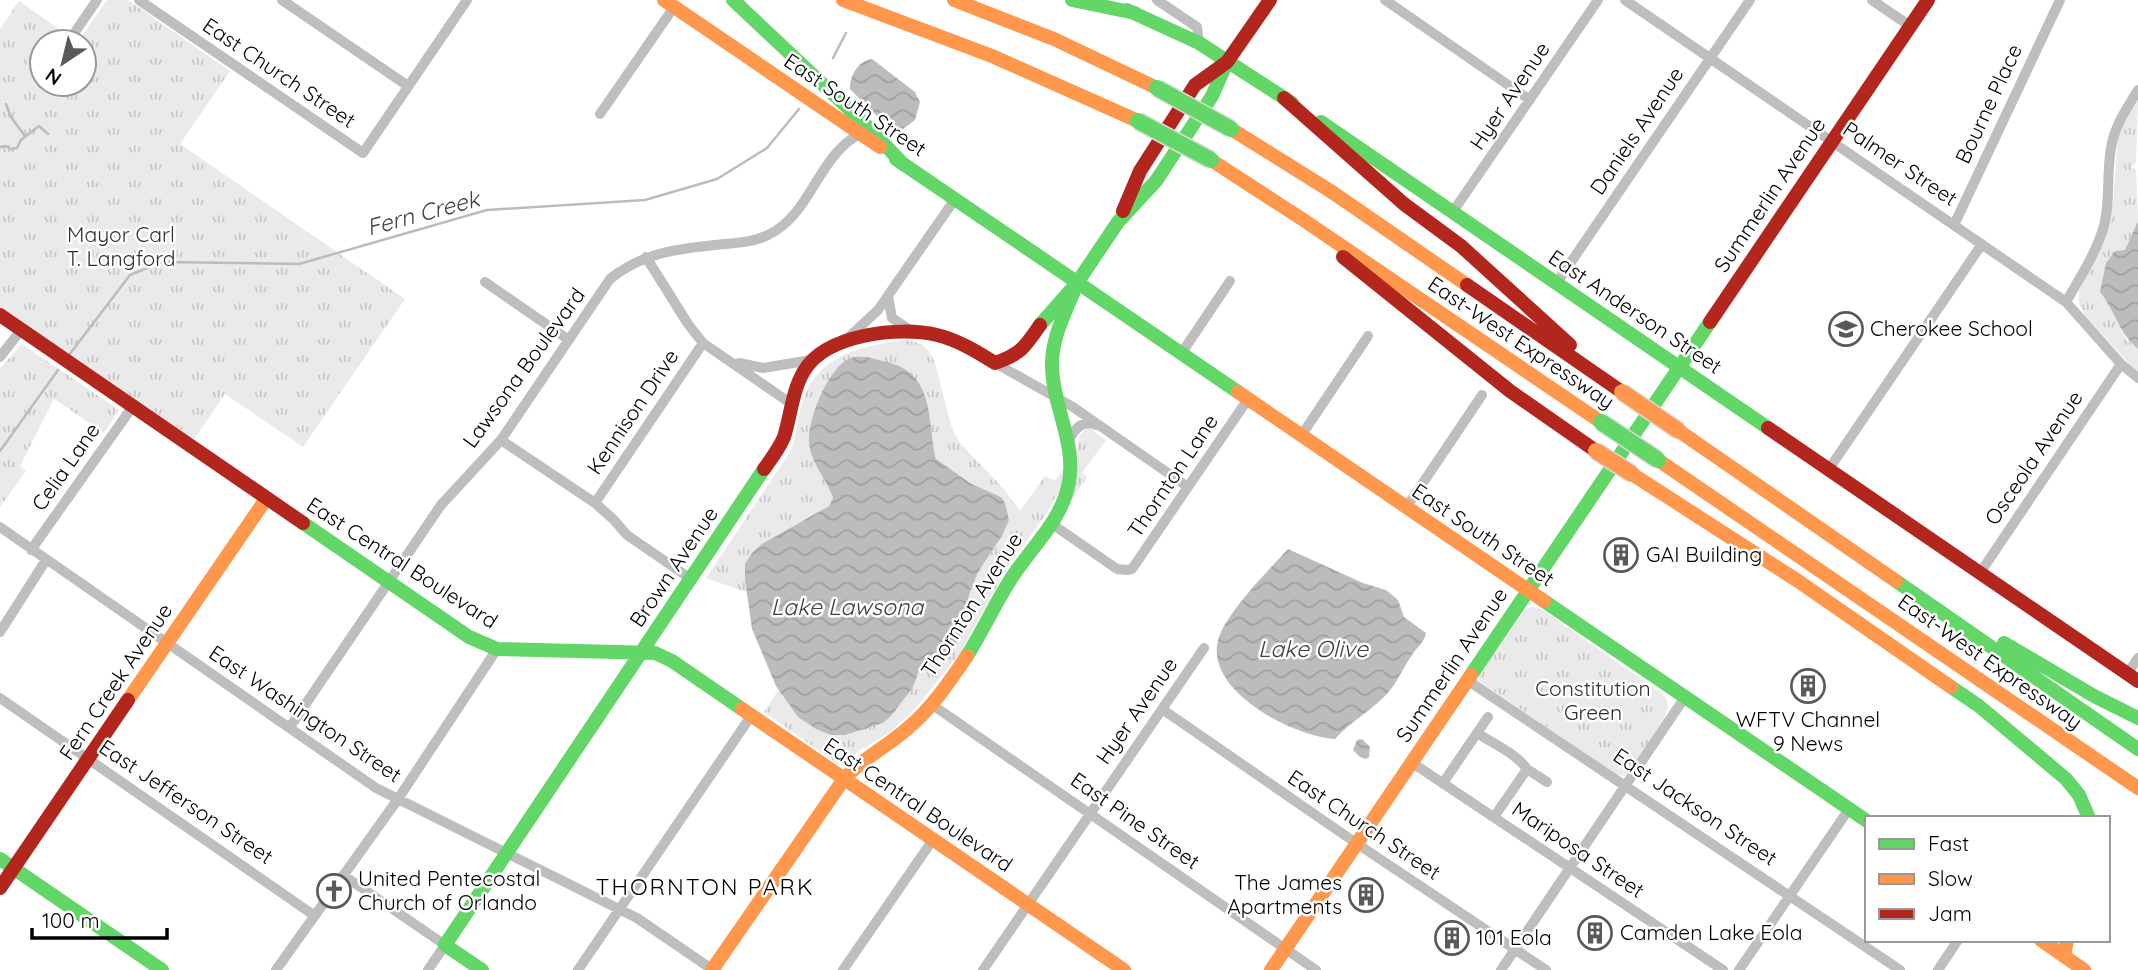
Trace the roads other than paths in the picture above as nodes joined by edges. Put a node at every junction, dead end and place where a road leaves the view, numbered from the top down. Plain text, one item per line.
1 (97, 0) edge
2 (139, 0) edge
3 (282, 0) edge
4 (467, 0) edge
5 (733, 0) edge
6 (843, 0) edge
7 (954, 0) edge
8 (1072, 0) edge
9 (1096, 0) edge
10 (1157, 0) edge
11 (1270, 0) edge
12 (1385, 0) edge
13 (1598, 0) edge
14 (1625, 0) edge
15 (1750, 0) edge
16 (1872, 0) edge
17 (1928, 0) edge
18 (2060, 0) edge
19 (669, 3) edge
20 (1135, 13) junction
21 (1910, 26) junction
22 (78, 28) edge
23 (1199, 43) junction
24 (1710, 59) junction
25 (1227, 62) junction
26 (408, 86) junction
27 (2138, 90) edge
28 (1284, 98) junction
29 (1530, 100) junction
30 (600, 114) dead end
31 (860, 134) junction
32 (1831, 141) junction
33 (904, 165) junction
34 (955, 199) junction
35 (1452, 213) junction
36 (1302, 219) junction
37 (1954, 225) junction
38 (1982, 244) junction
39 (646, 257) junction
40 (1230, 281) dead end
41 (485, 282) dead end
42 (1077, 283) junction
43 (1556, 284) junction
44 (888, 296) junction
45 (2066, 302) junction
46 (0, 316) edge
47 (21, 330) junction
48 (912, 332) junction
49 (1368, 336) dead end
50 (569, 340) junction
51 (844, 341) junction
52 (703, 342) junction
53 (1181, 354) junction
54 (0, 357) edge
55 (727, 359) junction
56 (811, 360) junction
57 (995, 363) junction
58 (2121, 364) junction
59 (1681, 368) junction
60 (2138, 378) edge
61 (1622, 391) junction
62 (1482, 395) dead end
63 (1059, 399) junction
64 (1248, 400) junction
65 (793, 405) junction
66 (133, 406) junction
67 (1102, 429) junction
68 (1301, 436) junction
69 (1070, 438) junction
70 (501, 440) junction
71 (1829, 469) junction
72 (1188, 487) junction
73 (266, 499) junction
74 (595, 503) junction
75 (1406, 508) junction
76 (1052, 524) junction
77 (0, 527) edge
78 (32, 550) junction
79 (46, 560) junction
80 (1980, 573) junction
81 (691, 579) junction
82 (388, 581) junction
83 (1528, 591) junction
84 (1957, 624) junction
85 (0, 632) edge
86 (166, 645) junction
87 (1204, 648) dead end
88 (497, 649) junction
89 (644, 651) junction
90 (2138, 658) edge
91 (2133, 678) edge
92 (1467, 680) junction
93 (1685, 697) junction
94 (0, 698) edge
95 (931, 704) junction
96 (1162, 709) junction
97 (751, 716) junction
98 (1488, 717) dead end
99 (2138, 718) edge
100 (290, 727) junction
101 (1477, 733) junction
102 (2138, 749) edge
103 (87, 760) junction
104 (1411, 762) junction
105 (1527, 769) junction
106 (844, 779) junction
107 (1547, 782) dead end
108 (1443, 783) junction
109 (1626, 786) junction
110 (2138, 788) edge
111 (398, 799) junction
112 (1849, 809) junction
113 (1090, 813) junction
114 (2088, 816) edge
115 (1494, 817) junction
116 (1865, 820) edge
117 (932, 841) junction
118 (1356, 844) junction
119 (507, 855) junction
120 (7, 864) edge
121 (1570, 868) junction
122 (343, 875) junction
123 (0, 888) edge
124 (1790, 896) junction
125 (1028, 905) junction
126 (621, 909) junction
127 (315, 916) junction
128 (1957, 942) edge
129 (2047, 942) edge
130 (445, 945) junction
131 (1284, 948) junction
132 (2066, 948) edge
133 (1515, 950) junction
134 (162, 970) edge
135 (276, 970) edge
136 (428, 970) edge
137 (482, 970) edge
138 (578, 970) edge
139 (712, 970) edge
140 (843, 970) edge
141 (984, 970) edge
142 (1124, 970) edge
143 (1270, 970) edge
144 (1316, 970) edge
145 (1501, 970) edge
146 (1546, 970) edge
147 (1723, 970) edge
148 (1739, 970) edge
149 (1900, 970) edge
150 (1938, 970) edge
151 (2084, 970) edge

1 - 22 street
2 - 26 street, East Church Street
3 - 26 street
4 - 26 street
5 - 33 main road
6 - 36 main road, East-West Expressway, bridge
7 - 61 main road, East-West Expressway, bridge
8 - 20 main road
9 - 20 main road, East Anderson Street
10 - 23 street
11 - 25 main road
12 - 29 street
13 - 29 street, Hyer Avenue
14 - 24 street, Palmer Street
15 - 24 street, Daniels Avenue
16 - 21 street
17 - 21 main road, Summerlin Avenue
18 - 37 street, Bourne Place
19 - 30 street
19 - 31 main road, East South Street
20 - 23 main road, East Anderson Street
21 - 32 main road, Summerlin Avenue
23 - 25 main road, East Anderson Street
24 - 32 street, Palmer Street
24 - 43 street, Daniels Avenue
25 - 28 main road, East Anderson Street
25 - 42 main road
27 - 45 street
28 - 35 main road, East Anderson Street
28 - 61 main road
29 - 35 street, Hyer Avenue
31 - 33 main road, East South Street
31 - 39 street, Lawsona Boulevard
32 - 37 street, Palmer Street
32 - 59 main road, Summerlin Avenue
33 - 34 main road, East South Street
34 - 42 main road, East South Street
34 - 44 street
35 - 43 main road, East Anderson Street
36 - 110 main road, East-West Expressway, bridge
36 - 114 main road, bridge
37 - 38 street, Palmer Street
38 - 45 street, Palmer Street
38 - 71 street
39 - 50 street, Lawsona Boulevard
39 - 52 street
40 - 53 street
41 - 50 street
42 - 53 main road, East South Street
42 - 57 main road
42 - 63 main road, Thornton Avenue
43 - 59 main road, East Anderson Street
44 - 48 street
44 - 51 street
45 - 58 street, Palmer Street
46 - 47 main road, East Central Boulevard
47 - 54 street
47 - 66 main road, East Central Boulevard
48 - 51 main road
48 - 57 main road
49 - 68 street
50 - 70 street, Lawsona Boulevard
51 - 56 main road
52 - 55 street
52 - 74 street, Kennison Drive
53 - 64 main road, East South Street
55 - 56 street
55 - 65 street
56 - 65 main road, Brown Avenue
57 - 63 street
58 - 60 street, Palmer Street
58 - 80 street, Osceola Avenue
59 - 71 main road, East Anderson Street
59 - 83 main road, Summerlin Avenue
61 - 84 main road, East-West Expressway, bridge
62 - 75 street
63 - 67 street
63 - 69 main road, Thornton Avenue
64 - 68 main road, East South Street
64 - 72 street, Thornton Lane
65 - 81 main road, Brown Avenue
66 - 73 main road, East Central Boulevard
66 - 78 street, Celia Lane
67 - 69 street
67 - 72 street
68 - 75 main road, East South Street
69 - 76 main road, Thornton Avenue
70 - 74 street
70 - 82 street, Lawsona Boulevard
71 - 80 main road, East Anderson Street
72 - 76 street, Thornton Lane
73 - 82 main road, East Central Boulevard
73 - 86 main road, Fern Creek Avenue
74 - 81 street
75 - 83 main road, East South Street
76 - 95 main road, Thornton Avenue
77 - 78 street, East Washington Street
78 - 79 street, East Washington Street
79 - 85 street
79 - 86 street, East Washington Street
80 - 91 main road, East Anderson Street
81 - 89 main road, Brown Avenue
82 - 88 main road, East Central Boulevard
82 - 100 street, Lawsona Boulevard
83 - 92 main road, Summerlin Avenue
83 - 93 main road, East South Street
84 - 99 main road
84 - 102 main road, East-West Expressway
86 - 100 street, East Washington Street
86 - 103 main road, Fern Creek Avenue
87 - 96 street, Hyer Avenue
88 - 89 main road, East Central Boulevard
88 - 111 street
89 - 97 main road, East Central Boulevard
89 - 119 main road, Brown Avenue
90 - 91 street
92 - 104 main road, Summerlin Avenue
92 - 109 street, East Jackson Street
93 - 109 street
93 - 112 main road, East South Street
94 - 103 street, East Jefferson Street
95 - 106 main road, Thornton Avenue
95 - 113 street, East Pine Street
96 - 113 street, Hyer Avenue
96 - 118 street, East Church Street
97 - 106 main road, East Central Boulevard
97 - 126 street
98 - 101 street
100 - 111 street, East Washington Street
101 - 105 street
101 - 108 street
103 - 120 main road, Fern Creek Avenue
103 - 127 street, East Jefferson Street
104 - 108 street, Mariposa Street
104 - 118 main road, Summerlin Avenue
105 - 107 street
105 - 115 street
106 - 117 main road, East Central Boulevard
106 - 139 main road, Thornton Avenue
108 - 115 street, Mariposa Street
109 - 121 street
109 - 124 street, East Jackson Street
111 - 119 street, East Washington Street
111 - 122 street
112 - 116 main road, East South Street
112 - 124 street
113 - 125 street, Hyer Avenue
113 - 131 street, East Pine Street
115 - 121 street, Mariposa Street
117 - 125 main road, East Central Boulevard
117 - 140 street
118 - 131 main road, Summerlin Avenue
118 - 133 street, East Church Street
119 - 126 street, East Washington Street
119 - 130 main road, Brown Avenue
120 - 123 main road, Fern Creek Avenue
120 - 134 main road
121 - 133 street
121 - 147 street, Mariposa Street
122 - 127 street
122 - 130 street
124 - 148 street
124 - 149 street, East Jackson Street
125 - 141 street, Hyer Avenue
125 - 142 main road, East Central Boulevard
126 - 138 street
126 - 139 street, East Washington Street
127 - 135 street
128 - 150 street
129 - 132 main road
130 - 136 street, Brown Avenue
130 - 137 main road
131 - 143 main road, Summerlin Avenue
131 - 144 street, East Pine Street
132 - 151 main road
133 - 145 street
133 - 146 street, East Church Street

